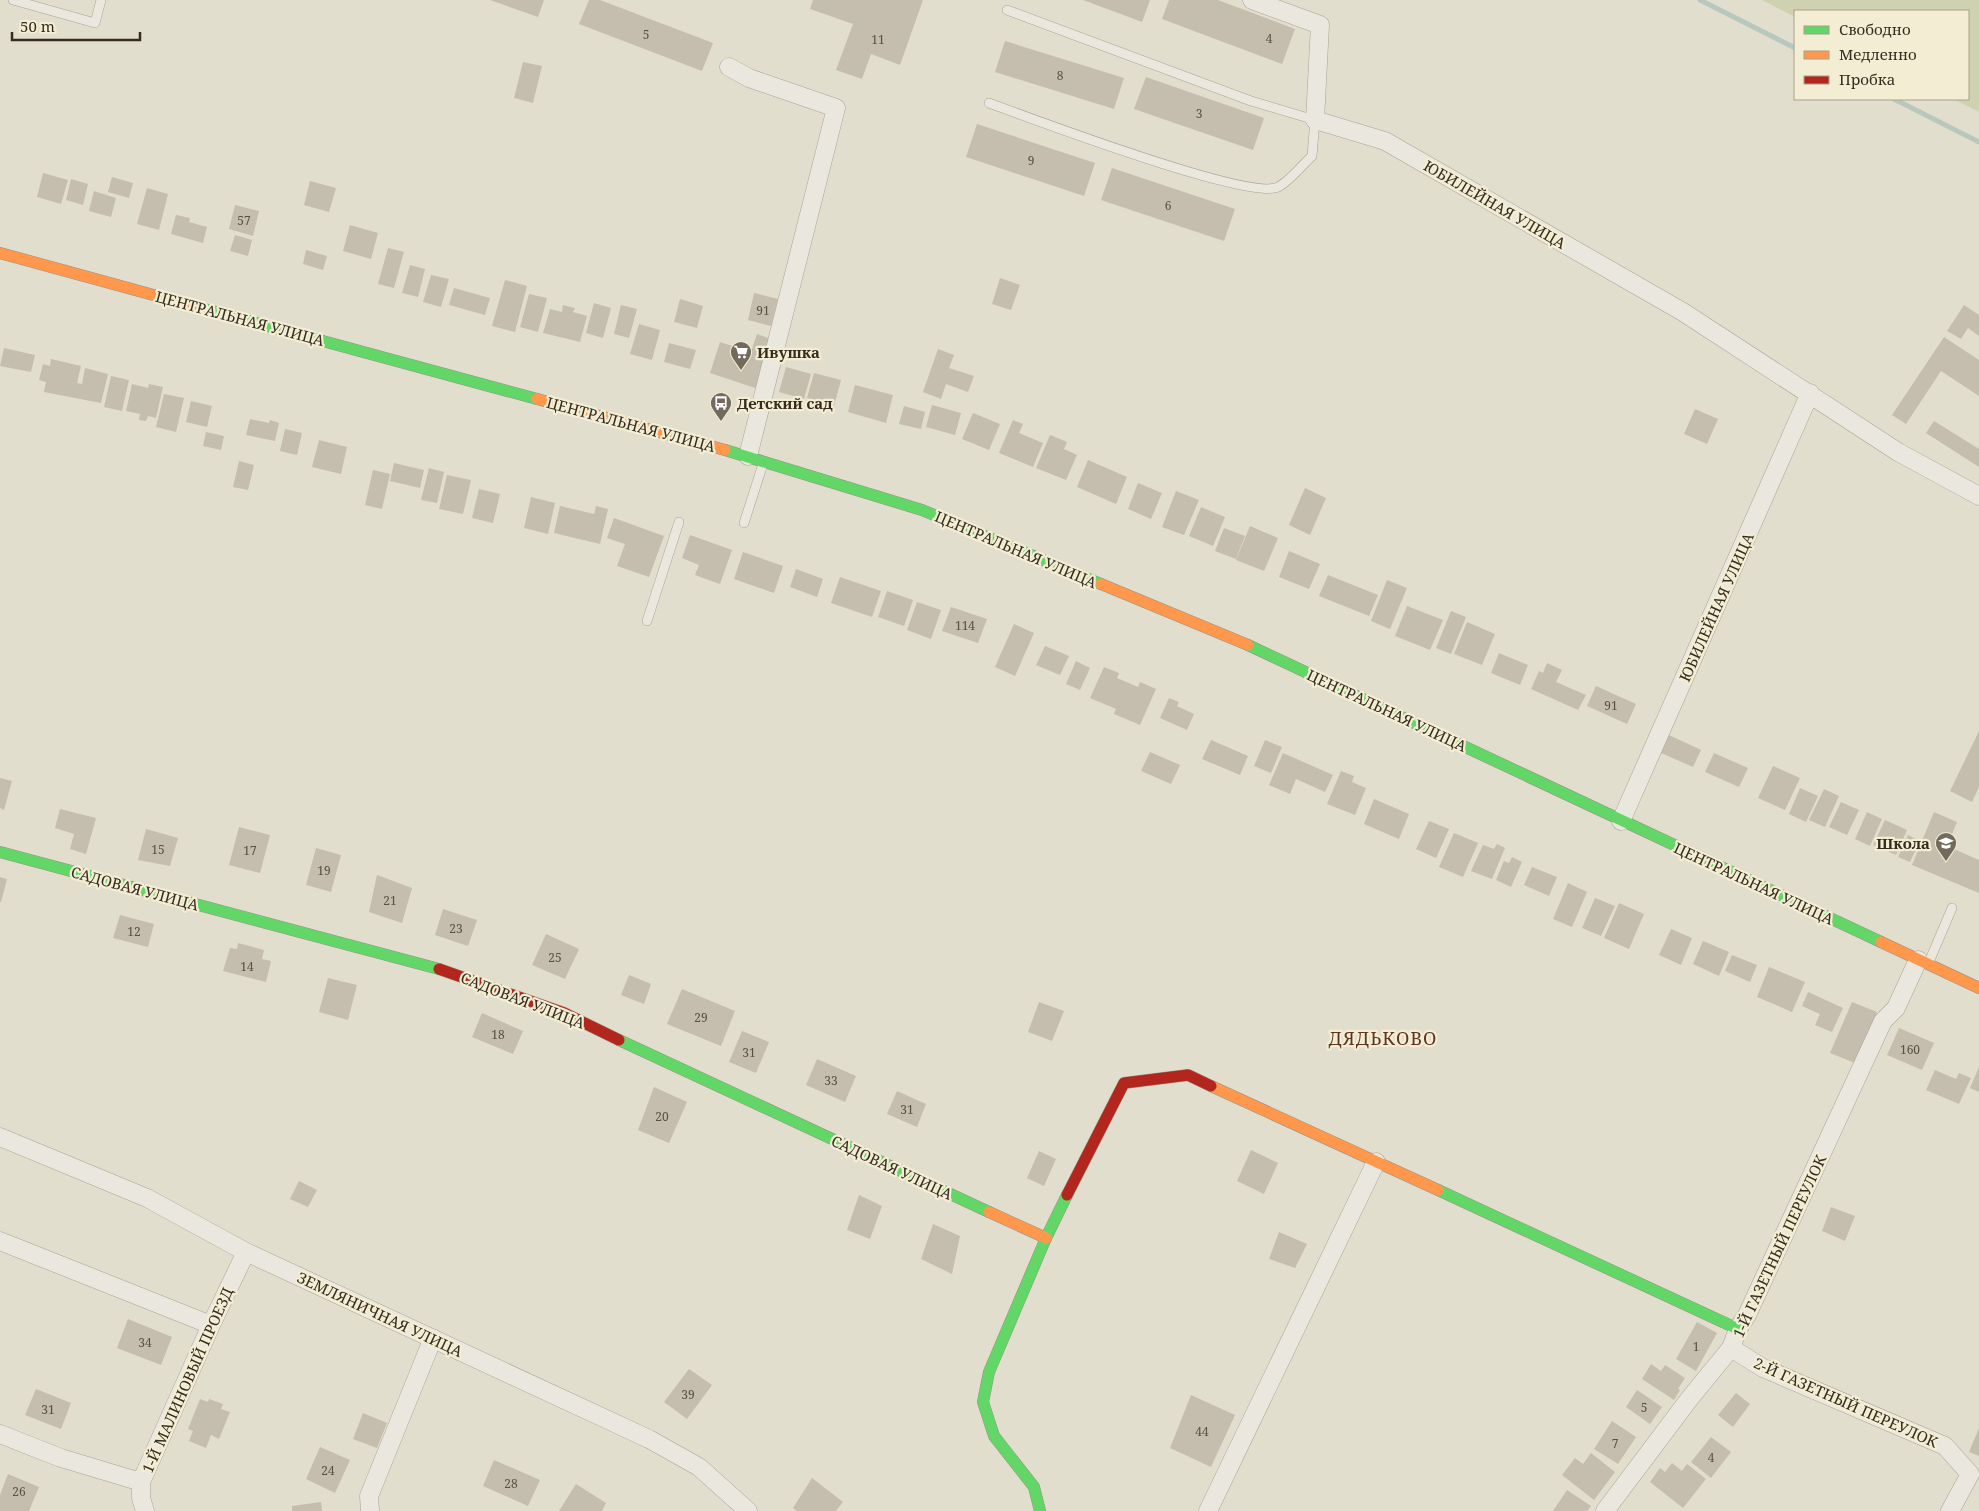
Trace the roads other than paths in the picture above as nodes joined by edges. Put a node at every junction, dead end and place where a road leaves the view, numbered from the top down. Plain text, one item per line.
1 (13, 0) edge
2 (101, 0) edge
3 (1252, 0) edge
4 (1007, 10) dead end
5 (729, 67) dead end
6 (989, 103) dead end
7 (1315, 120) junction
8 (0, 254) edge
9 (1810, 394) junction
10 (756, 459) junction
11 (1979, 496) edge
12 (678, 522) dead end
13 (744, 523) dead end
14 (647, 620) dead end
15 (1621, 820) junction
16 (0, 852) edge
17 (1952, 908) dead end
18 (1923, 962) junction
19 (1979, 988) edge
20 (0, 1137) edge
21 (1376, 1162) junction
22 (1046, 1238) junction
23 (0, 1241) edge
24 (246, 1252) junction
25 (210, 1325) junction
26 (1738, 1329) junction
27 (434, 1338) junction
28 (1731, 1348) junction
29 (0, 1434) edge
30 (141, 1482) junction
31 (144, 1511) edge
32 (370, 1511) edge
33 (748, 1511) edge
34 (1040, 1511) edge
35 (1208, 1511) edge
36 (1604, 1511) edge
37 (1950, 1511) edge

1 - 2 lane
3 - 7 street
4 - 7 lane
5 - 10 street
6 - 7 lane
7 - 9 street, ЮБИЛЕЙНАЯ УЛИЦА
8 - 10 street, ЦЕНТРАЛЬНАЯ УЛИЦА
9 - 11 street, ЮБИЛЕЙНАЯ УЛИЦА
9 - 15 street, ЮБИЛЕЙНАЯ УЛИЦА
10 - 13 lane
10 - 15 street, ЦЕНТРАЛЬНАЯ УЛИЦА
12 - 14 lane
15 - 18 street, ЦЕНТРАЛЬНАЯ УЛИЦА
16 - 22 street, САДОВАЯ УЛИЦА
17 - 18 lane
18 - 19 street, ЦЕНТРАЛЬНАЯ УЛИЦА
18 - 26 street, 1-Й ГАЗЕТНЫЙ ПЕРЕУЛОК
20 - 24 street, ЗЕМЛЯНИЧНАЯ УЛИЦА
21 - 22 street
21 - 26 street
21 - 35 street
22 - 34 street
23 - 25 street
24 - 25 street, 1-Й МАЛИНОВЫЙ ПРОЕЗД
24 - 27 street, ЗЕМЛЯНИЧНАЯ УЛИЦА
25 - 30 street, 1-Й МАЛИНОВЫЙ ПРОЕЗД
26 - 28 street, 1-Й ГАЗЕТНЫЙ ПЕРЕУЛОК
27 - 32 street
27 - 33 street, ЗЕМЛЯНИЧНАЯ УЛИЦА
28 - 36 street, 1-Й ГАЗЕТНЫЙ ПЕРЕУЛОК
28 - 37 street, 2-Й ГАЗЕТНЫЙ ПЕРЕУЛОК
29 - 30 street
30 - 31 street, 1-Й МАЛИНОВЫЙ ПРОЕЗД

